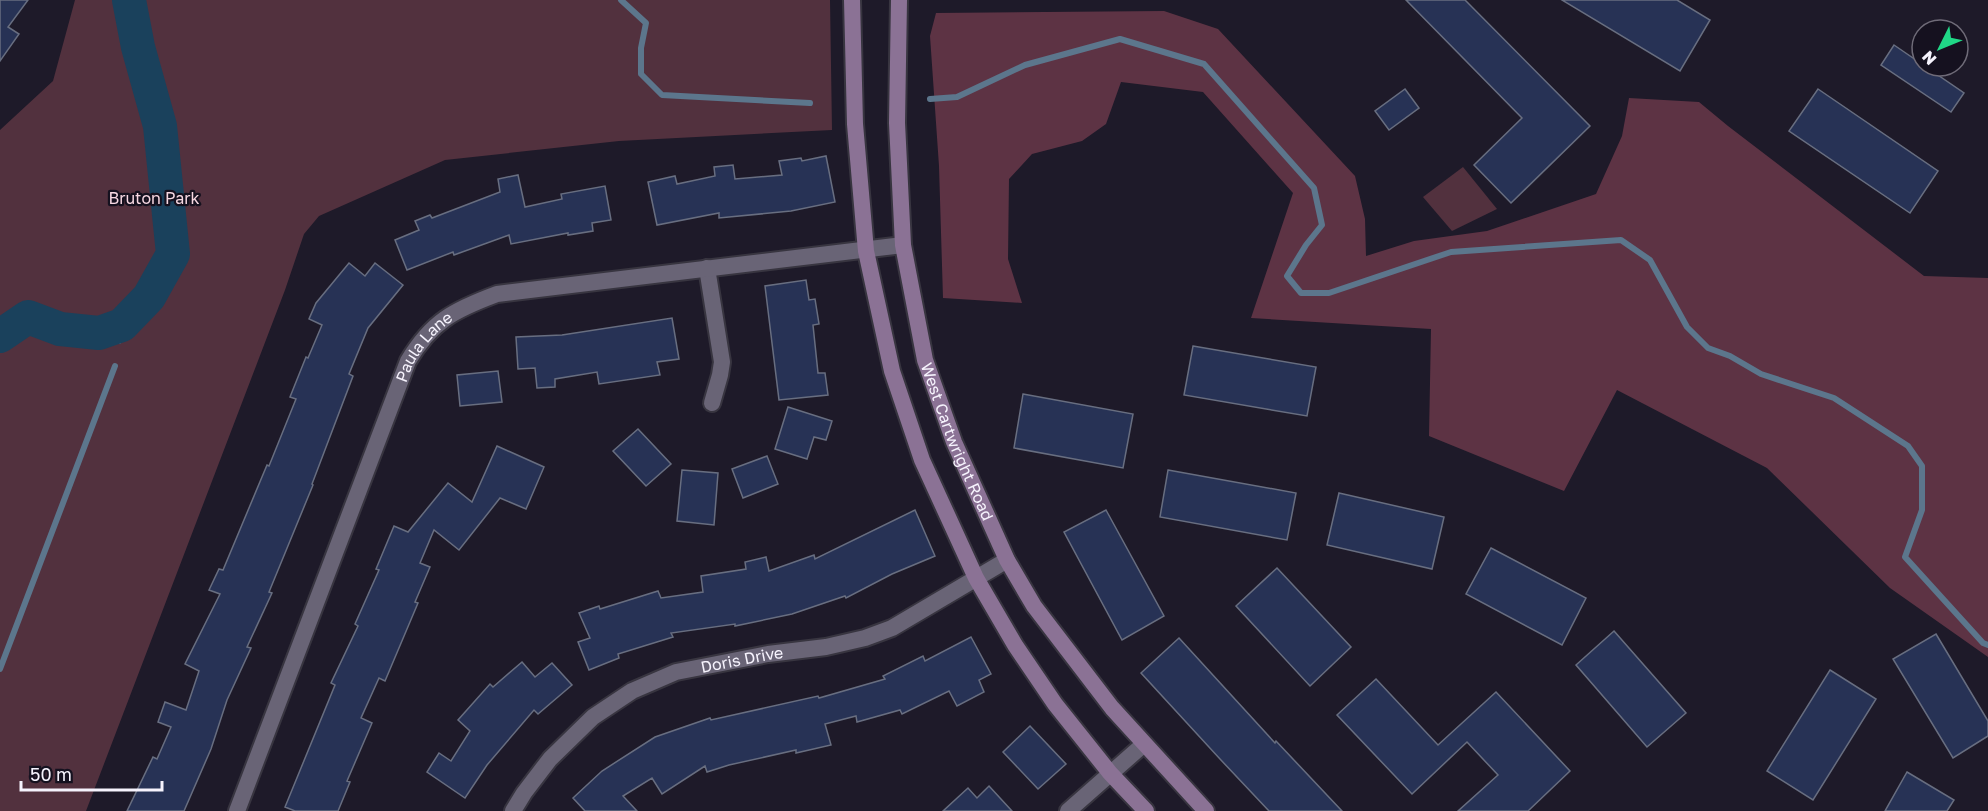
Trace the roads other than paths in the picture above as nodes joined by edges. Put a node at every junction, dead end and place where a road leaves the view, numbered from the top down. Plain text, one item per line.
1 (852, 0) edge
2 (899, 0) edge
3 (903, 245) junction
4 (866, 251) junction
5 (707, 268) junction
6 (712, 403) dead end
7 (1007, 560) junction
8 (976, 578) junction
9 (1144, 744) junction
10 (1110, 773) junction
11 (237, 811) edge
12 (513, 811) edge
13 (1068, 811) edge
14 (1146, 811) edge
15 (1206, 811) edge

1 - 4 main road
2 - 3 main road, West Cartwright Road
3 - 4 street, Paula Lane
3 - 7 main road, West Cartwright Road
4 - 5 street, Paula Lane
4 - 8 main road
5 - 6 street
5 - 11 street, Paula Lane
7 - 8 street, Doris Drive
7 - 9 main road, West Cartwright Road
8 - 10 main road
8 - 12 street, Doris Drive
9 - 10 street
9 - 15 main road, West Cartwright Road
10 - 13 street
10 - 14 main road

